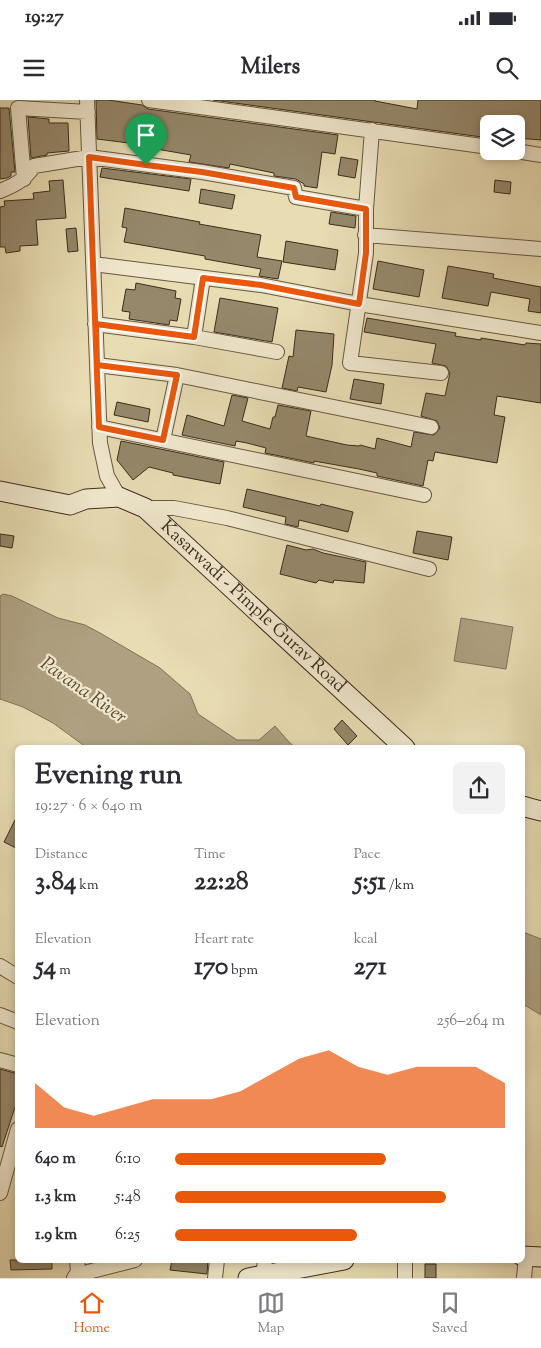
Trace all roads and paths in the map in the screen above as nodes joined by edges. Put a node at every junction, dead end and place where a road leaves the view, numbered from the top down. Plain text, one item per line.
1 (149, 100) edge
2 (87, 106) edge
3 (372, 130) junction
4 (480, 146) edge
5 (525, 152) edge
6 (541, 155) edge
7 (89, 157) junction
8 (24, 179) junction
9 (0, 191) edge
10 (366, 209) junction
11 (365, 235) junction
12 (541, 249) edge
13 (93, 264) junction
14 (203, 278) junction
15 (359, 304) junction
16 (96, 324) junction
17 (541, 333) edge
18 (194, 337) junction
19 (276, 352) dead end
20 (97, 365) junction
21 (441, 373) dead end
22 (177, 375) junction
23 (99, 427) junction
24 (431, 427) dead end
25 (163, 440) junction
26 (0, 479) edge
27 (0, 491) edge
28 (424, 495) dead end
29 (120, 497) junction
30 (86, 499) junction
31 (145, 508) junction
32 (429, 569) dead end
33 (401, 745) edge
34 (525, 807) edge
35 (541, 811) edge
36 (0, 966) edge
37 (15, 975) edge
38 (0, 1015) edge
39 (15, 1021) edge
40 (0, 1060) edge
41 (15, 1064) edge
42 (15, 1140) edge
43 (0, 1193) edge
44 (530, 1256) edge
45 (77, 1263) edge
46 (124, 1263) edge
47 (218, 1263) edge
48 (334, 1263) edge
49 (405, 1263) edge
50 (316, 1268) edge
51 (260, 1273) edge
52 (75, 1276) edge
53 (215, 1278) edge
54 (405, 1278) edge
55 (524, 1278) edge

1 - 3 street
2 - 7 street
2 - 8 street
3 - 4 street
3 - 10 street
5 - 6 street
7 - 8 street
7 - 10 street
7 - 13 street
8 - 9 street
10 - 11 street
11 - 12 street
11 - 15 street
13 - 14 street
13 - 16 street
14 - 15 street
14 - 18 street
15 - 17 street
15 - 21 street
16 - 18 street
16 - 20 street
18 - 19 street
20 - 22 street
20 - 23 street
22 - 24 street
22 - 25 street
23 - 25 street
23 - 29 street
25 - 28 street
26 - 30 street, Kasarwadi - Pimple Gurav Road
27 - 30 street, Kasarwadi - Pimple Gurav Road
29 - 30 street, Kasarwadi - Pimple Gurav Road
29 - 31 street, Kasarwadi - Pimple Gurav Road
31 - 32 street
31 - 33 street, Kasarwadi - Pimple Gurav Road
34 - 35 street
36 - 37 street
38 - 39 street
40 - 41 street
42 - 43 street
44 - 55 street
45 - 52 street
46 - 52 street
47 - 53 street
48 - 50 street
49 - 54 street
50 - 51 street

